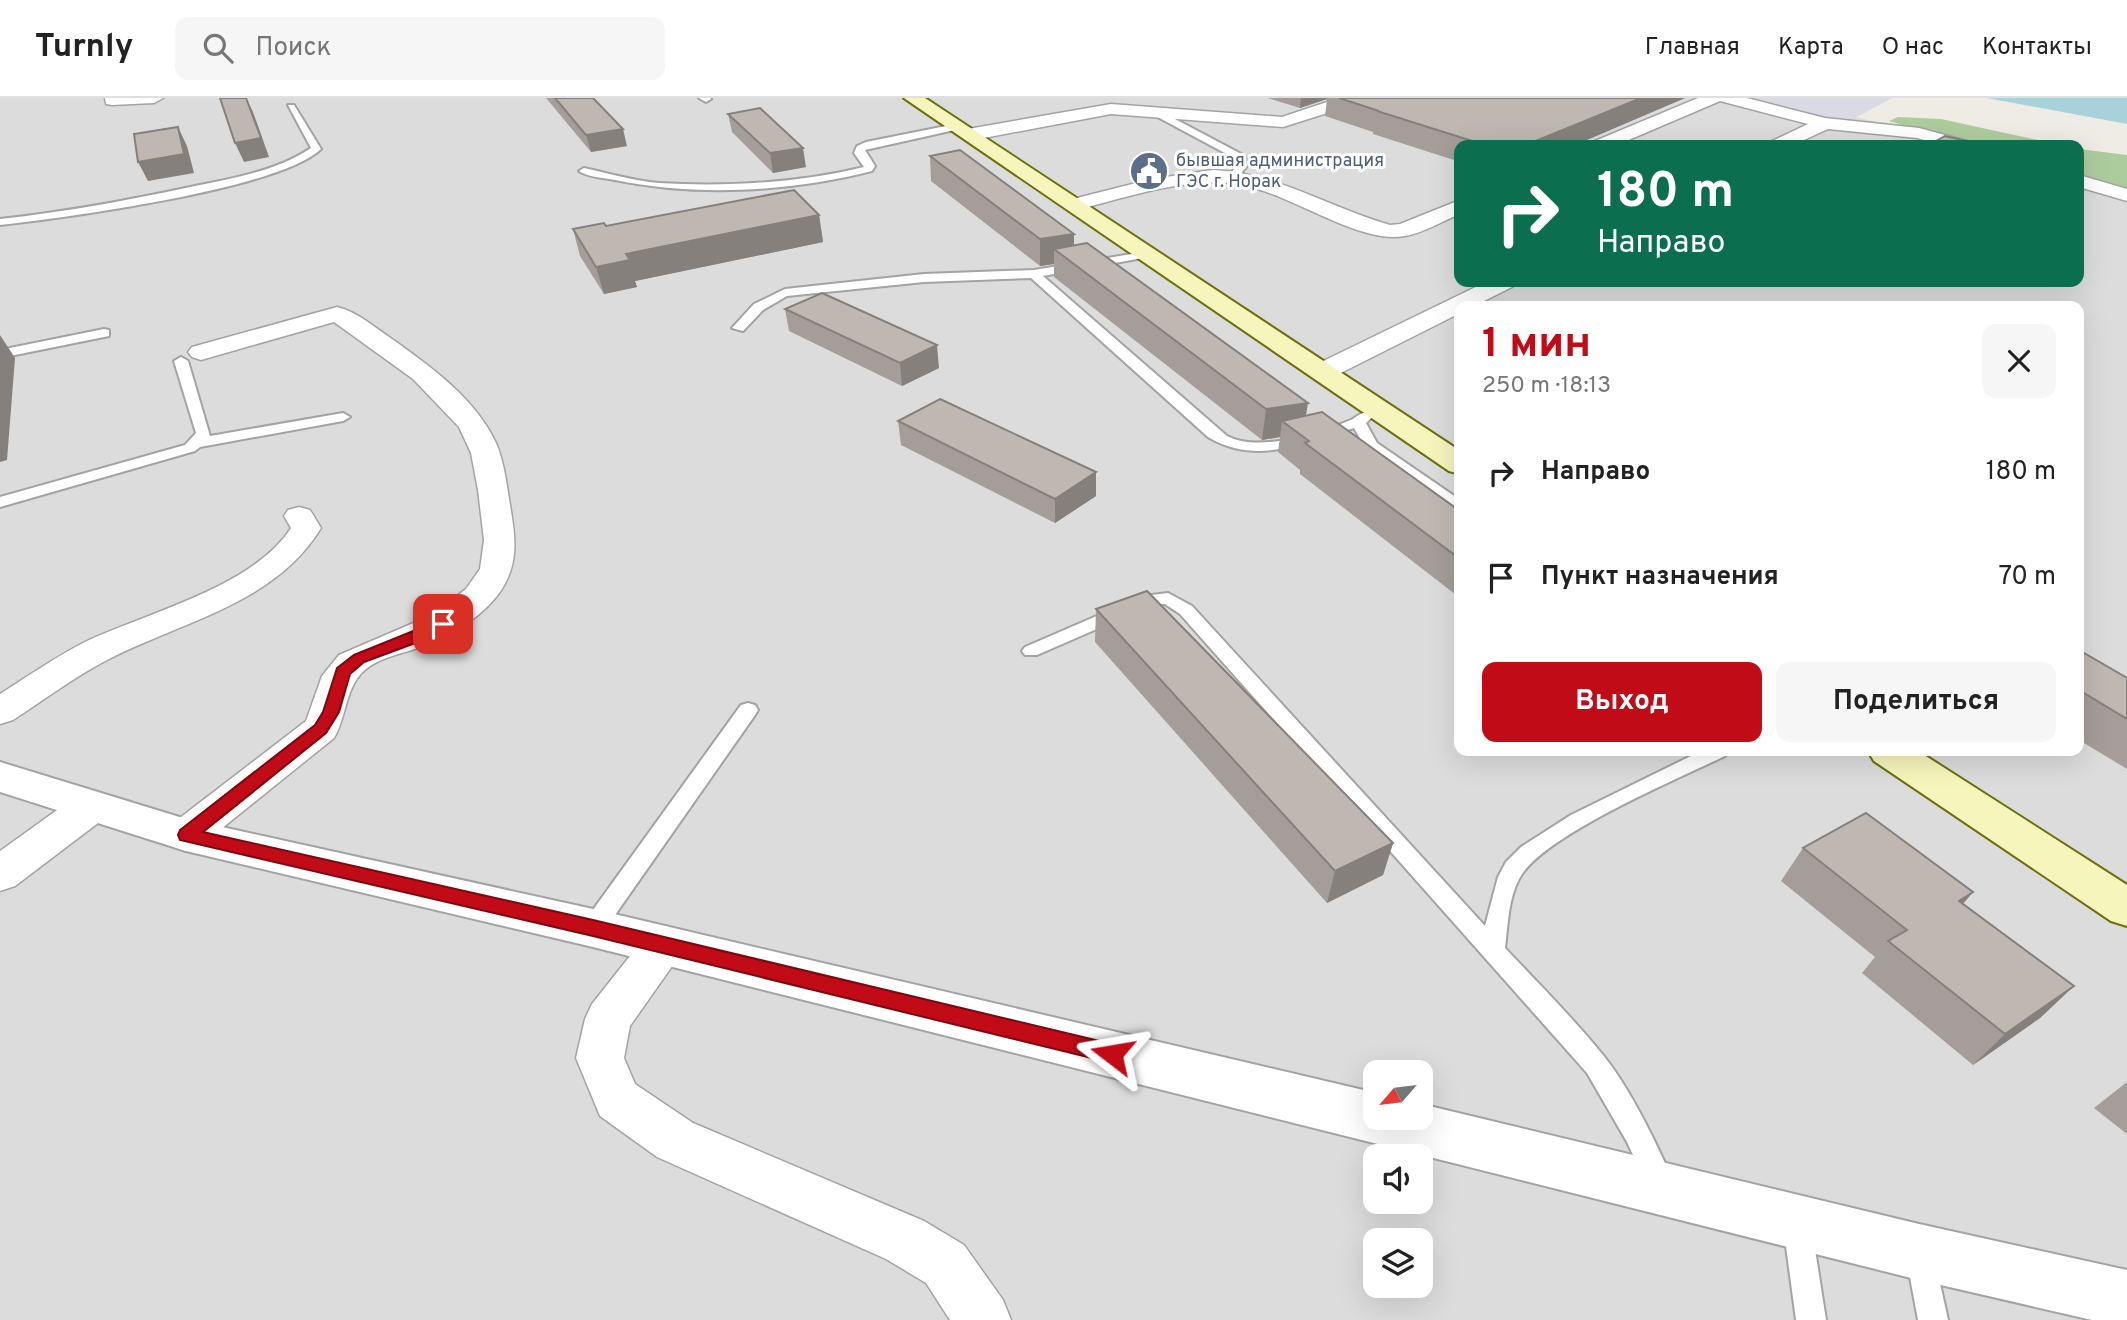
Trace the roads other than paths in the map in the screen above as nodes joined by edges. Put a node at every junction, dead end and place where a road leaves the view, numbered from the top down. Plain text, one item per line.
1 (154, 98) edge
2 (913, 98) edge
3 (1356, 98) edge
4 (1713, 98) edge
5 (1726, 98) edge
6 (111, 100) dead end
7 (1113, 104) edge
8 (292, 107) dead end
9 (1156, 112) junction
10 (1825, 123) junction
11 (962, 131) junction
12 (1614, 140) edge
13 (1789, 140) edge
14 (1943, 140) edge
15 (584, 171) dead end
16 (1232, 177) junction
17 (2084, 182) edge
18 (2127, 195) edge
19 (1072, 205) junction
20 (1454, 209) edge
21 (0, 222) edge
22 (1144, 255) junction
23 (1034, 274) junction
24 (1494, 287) edge
25 (1466, 301) edge
26 (1454, 307) edge
27 (738, 328) dead end
28 (104, 333) dead end
29 (0, 354) edge
30 (191, 357) joint
31 (1322, 372) junction
32 (1367, 415) junction
33 (343, 417) dead end
34 (195, 443) junction
35 (1454, 462) edge
36 (0, 502) edge
37 (1454, 504) edge
38 (299, 516) dead end
39 (1031, 652) dead end
40 (748, 710) dead end
41 (0, 711) edge
42 (1708, 756) edge
43 (1896, 756) edge
44 (0, 777) edge
45 (92, 806) junction
46 (186, 835) junction
47 (0, 874) edge
48 (2127, 908) edge
49 (593, 928) junction
50 (665, 946) junction
51 (1493, 950) junction
52 (1363, 1115) edge
53 (1427, 1130) edge
54 (1662, 1187) junction
55 (1796, 1221) junction
56 (1919, 1252) junction
57 (2127, 1299) edge
58 (983, 1320) edge
59 (1811, 1320) edge
60 (1933, 1320) edge

1 - 6 street
2 - 11 main road
3 - 9 street
4 - 12 street
5 - 10 street
7 - 9 street
7 - 11 street
8 - 21 lane
9 - 16 lane
10 - 13 street
10 - 14 street
11 - 15 lane
11 - 19 main road
16 - 19 street
16 - 20 street
17 - 18 street
19 - 22 main road
22 - 23 lane
22 - 31 main road
23 - 27 lane
23 - 32 lane
24 - 25 street
26 - 31 street
28 - 29 lane
30 - 34 lane
30 - 46 street
31 - 32 main road
32 - 35 main road
32 - 37 lane
33 - 34 lane
34 - 36 lane
38 - 41 street
39 - 51 lane
40 - 49 lane
42 - 51 lane
43 - 48 main road
44 - 45 street
45 - 46 street
45 - 47 street
46 - 49 street
49 - 50 street
50 - 52 street
50 - 58 street
51 - 54 lane
53 - 54 street
54 - 55 street
55 - 56 street
55 - 59 lane
56 - 57 street
56 - 60 lane

